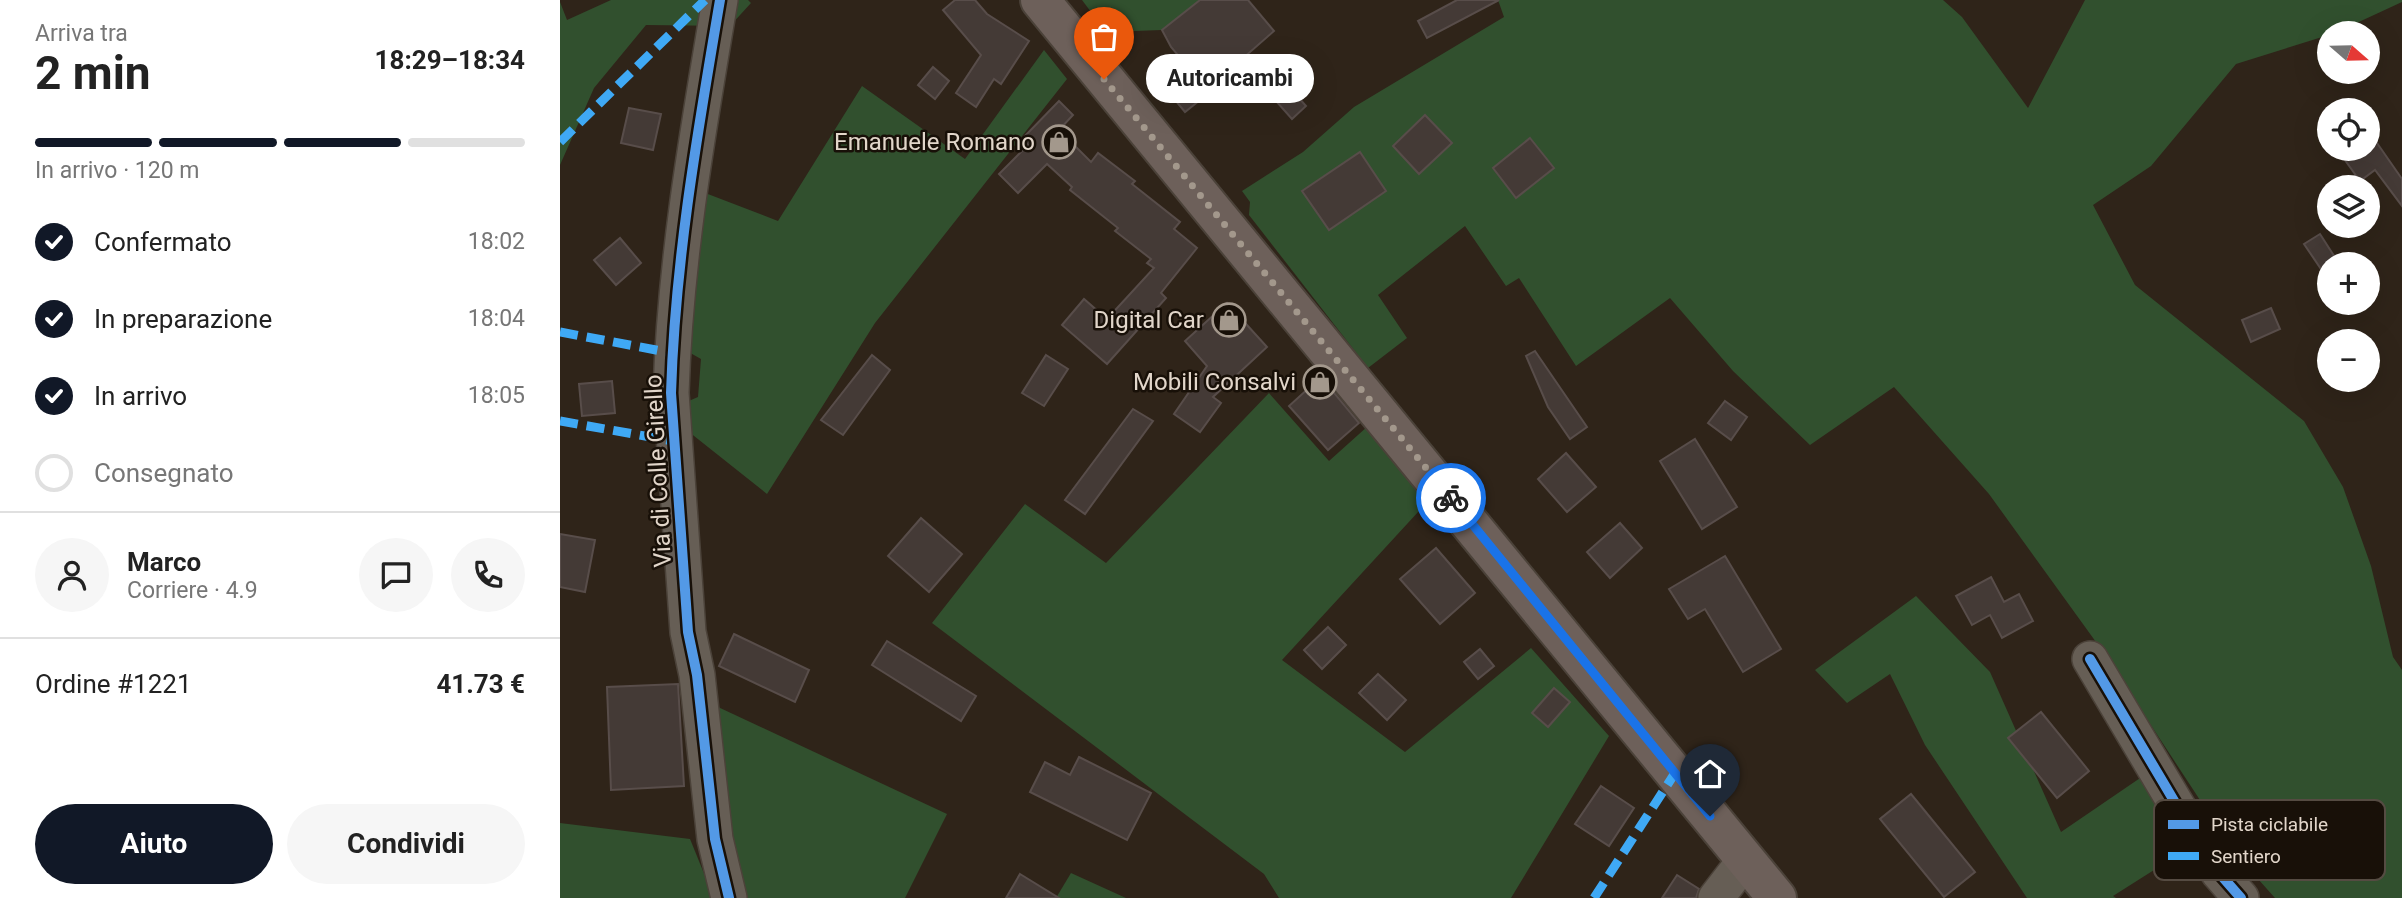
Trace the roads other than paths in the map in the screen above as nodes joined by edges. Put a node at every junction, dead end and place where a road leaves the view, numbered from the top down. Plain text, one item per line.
1 (720, 0) edge
2 (1040, 0) edge
3 (2090, 659) dead end
4 (2174, 800) edge
5 (1746, 859) junction
6 (2225, 880) edge
7 (729, 898) edge
8 (1716, 898) edge
9 (1777, 898) edge
10 (2241, 898) edge

1 - 7 street, Via di Colle Girello
2 - 5 main road
3 - 4 street
5 - 8 street
5 - 9 main road
6 - 10 street

